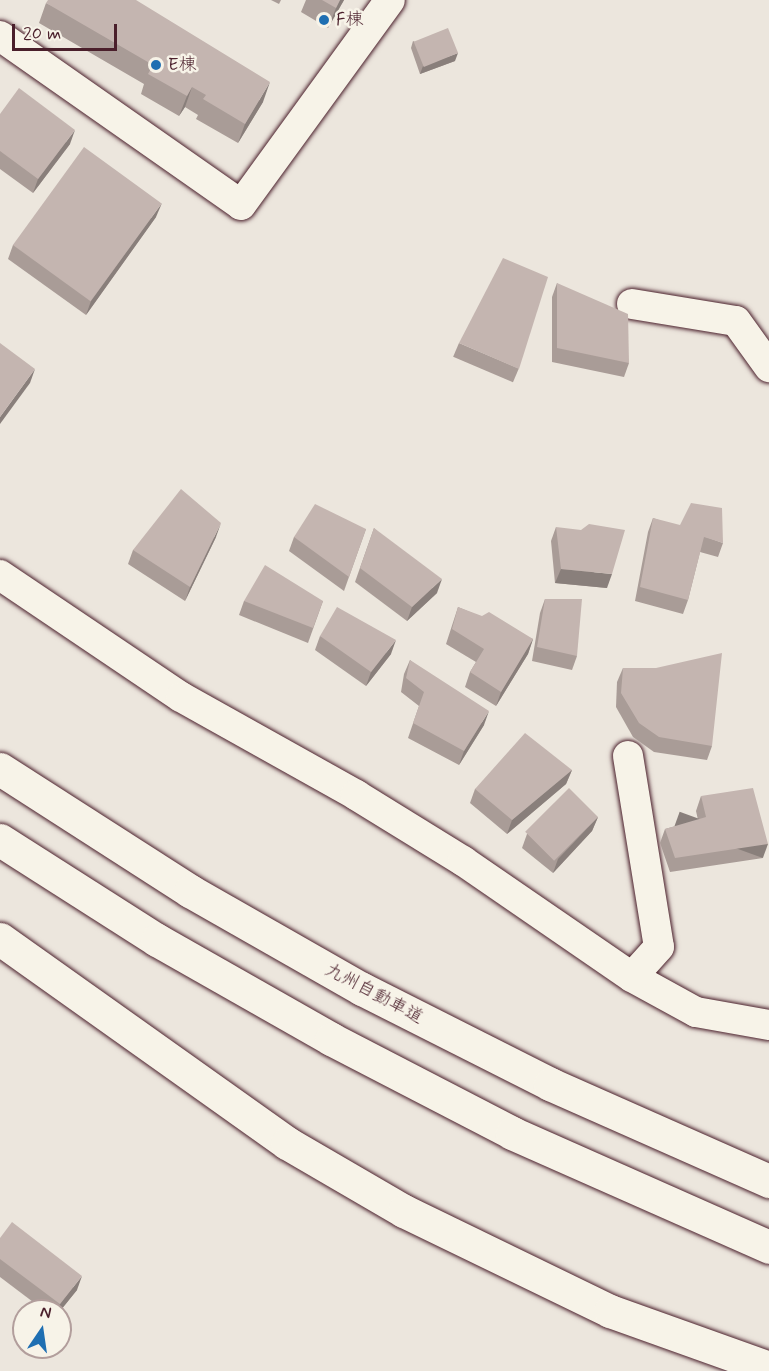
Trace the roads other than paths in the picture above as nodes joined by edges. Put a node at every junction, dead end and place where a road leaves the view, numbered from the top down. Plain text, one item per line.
1 (390, 0) edge
2 (0, 36) edge
3 (632, 304) dead end
4 (769, 367) edge
5 (0, 575) edge
6 (628, 756) dead end
7 (0, 769) edge
8 (0, 840) edge
9 (0, 939) edge
10 (632, 977) junction
11 (769, 1025) edge
12 (769, 1181) edge
13 (769, 1247) edge
14 (769, 1368) edge

1 - 2 street
3 - 4 street
5 - 10 street
6 - 10 street
7 - 12 main road, 九州自動車道
8 - 13 main road
9 - 14 main road
10 - 11 street

